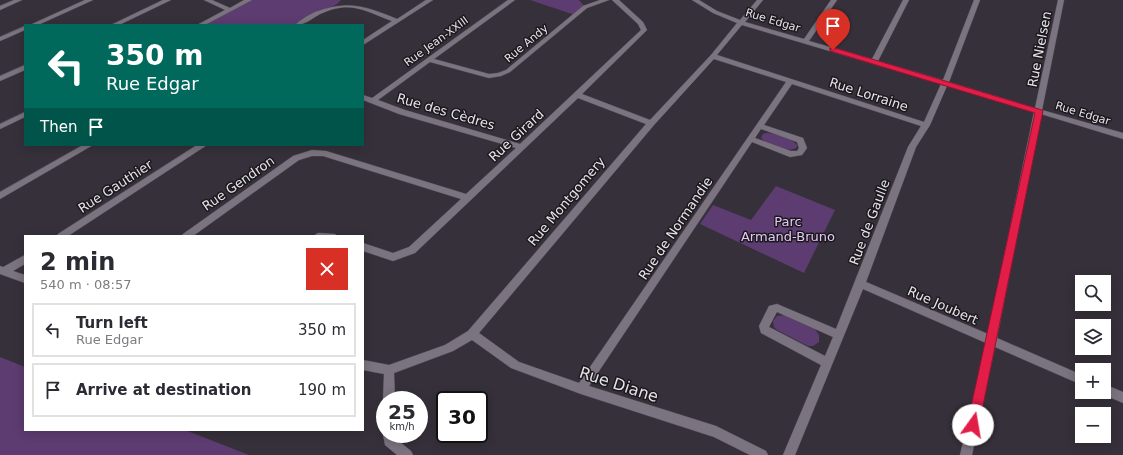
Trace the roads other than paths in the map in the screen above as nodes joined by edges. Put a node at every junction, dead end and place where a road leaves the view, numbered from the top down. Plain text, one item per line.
1 (19, 0) edge
2 (90, 0) edge
3 (168, 0) edge
4 (207, 0) edge
5 (249, 0) edge
6 (430, 0) edge
7 (512, 0) edge
8 (606, 0) edge
9 (615, 0) edge
10 (695, 0) edge
11 (760, 0) edge
12 (834, 0) edge
13 (906, 0) edge
14 (977, 0) edge
15 (1061, 0) edge
16 (0, 8) edge
17 (230, 10) junction
18 (397, 21) junction
19 (742, 23) junction
20 (35, 24) edge
21 (116, 24) edge
22 (202, 24) edge
23 (300, 24) edge
24 (24, 28) edge
25 (0, 39) edge
26 (364, 42) edge
27 (805, 42) junction
28 (713, 56) junction
29 (429, 60) junction
30 (874, 62) junction
31 (24, 67) edge
32 (0, 79) edge
33 (790, 81) junction
34 (945, 83) junction
35 (577, 95) junction
36 (364, 97) edge
37 (372, 101) junction
38 (1040, 111) junction
39 (24, 115) edge
40 (651, 123) junction
41 (926, 124) junction
42 (759, 126) junction
43 (0, 127) edge
44 (1123, 136) edge
45 (751, 139) junction
46 (87, 146) edge
47 (201, 146) edge
48 (522, 147) junction
49 (0, 196) edge
50 (468, 198) junction
51 (63, 235) edge
52 (187, 235) edge
53 (364, 247) edge
54 (24, 259) edge
55 (2, 270) edge
56 (24, 279) edge
57 (860, 284) junction
58 (472, 334) junction
59 (840, 335) junction
60 (992, 341) junction
61 (828, 363) junction
62 (364, 365) edge
63 (389, 370) junction
64 (1075, 377) edge
65 (581, 389) junction
66 (389, 391) edge
67 (1111, 393) edge
68 (1123, 398) edge
69 (392, 443) edge
70 (407, 455) edge
71 (762, 455) edge
72 (789, 455) edge
73 (966, 455) edge

1 - 16 street
2 - 20 street
3 - 21 street
4 - 17 street
5 - 17 street
6 - 18 street
7 - 29 street, Rue Jean-XXIII
8 - 29 street, Rue Andy
9 - 35 street, Rue Girard
10 - 19 street, Rue Edgar
11 - 19 street, Rue Montgomery
12 - 27 street
13 - 30 street
14 - 34 street, Rue de Gaulle
15 - 38 street, Rue Nielsen
17 - 22 street
18 - 23 street
18 - 26 street
19 - 27 street, Rue Edgar
19 - 28 street, Rue Montgomery
24 - 25 street
27 - 30 street, Rue Edgar
28 - 33 street, Rue Lorraine
28 - 40 street, Rue Montgomery
29 - 37 street, Rue Jean-XXIII
30 - 34 street, Rue Edgar
31 - 32 street
33 - 41 street, Rue Lorraine
33 - 42 street, Rue de Normandie
34 - 38 street, Rue Edgar
34 - 41 street, Rue de Gaulle
35 - 40 street
35 - 48 street, Rue Girard
36 - 37 street, Rue des Cèdres
37 - 48 street, Rue des Cèdres
38 - 44 street, Rue Edgar
38 - 60 street, Rue Nielsen
39 - 43 street
40 - 58 street, Rue Montgomery
41 - 57 street, Rue de Gaulle
42 - 45 street, Rue de Normandie
42 - 45 street
45 - 65 street, Rue de Normandie
46 - 49 street
47 - 51 street, Rue Gauthier
48 - 50 street, Rue Girard
50 - 52 street, Rue Gendron
50 - 53 street, Rue Girard
54 - 55 street
55 - 56 street
57 - 59 street, Rue de Gaulle
57 - 60 street, Rue Joubert
58 - 63 street, Rue Montgomery
58 - 65 street, Rue Diane
59 - 61 street, Rue de Gaulle
59 - 61 street
60 - 64 street, Rue Joubert
60 - 73 street, Rue Nielsen
61 - 72 street, Rue de Gaulle
62 - 63 street, Rue Montgomery
63 - 66 street
65 - 71 street, Rue Diane
67 - 68 street
69 - 70 street

